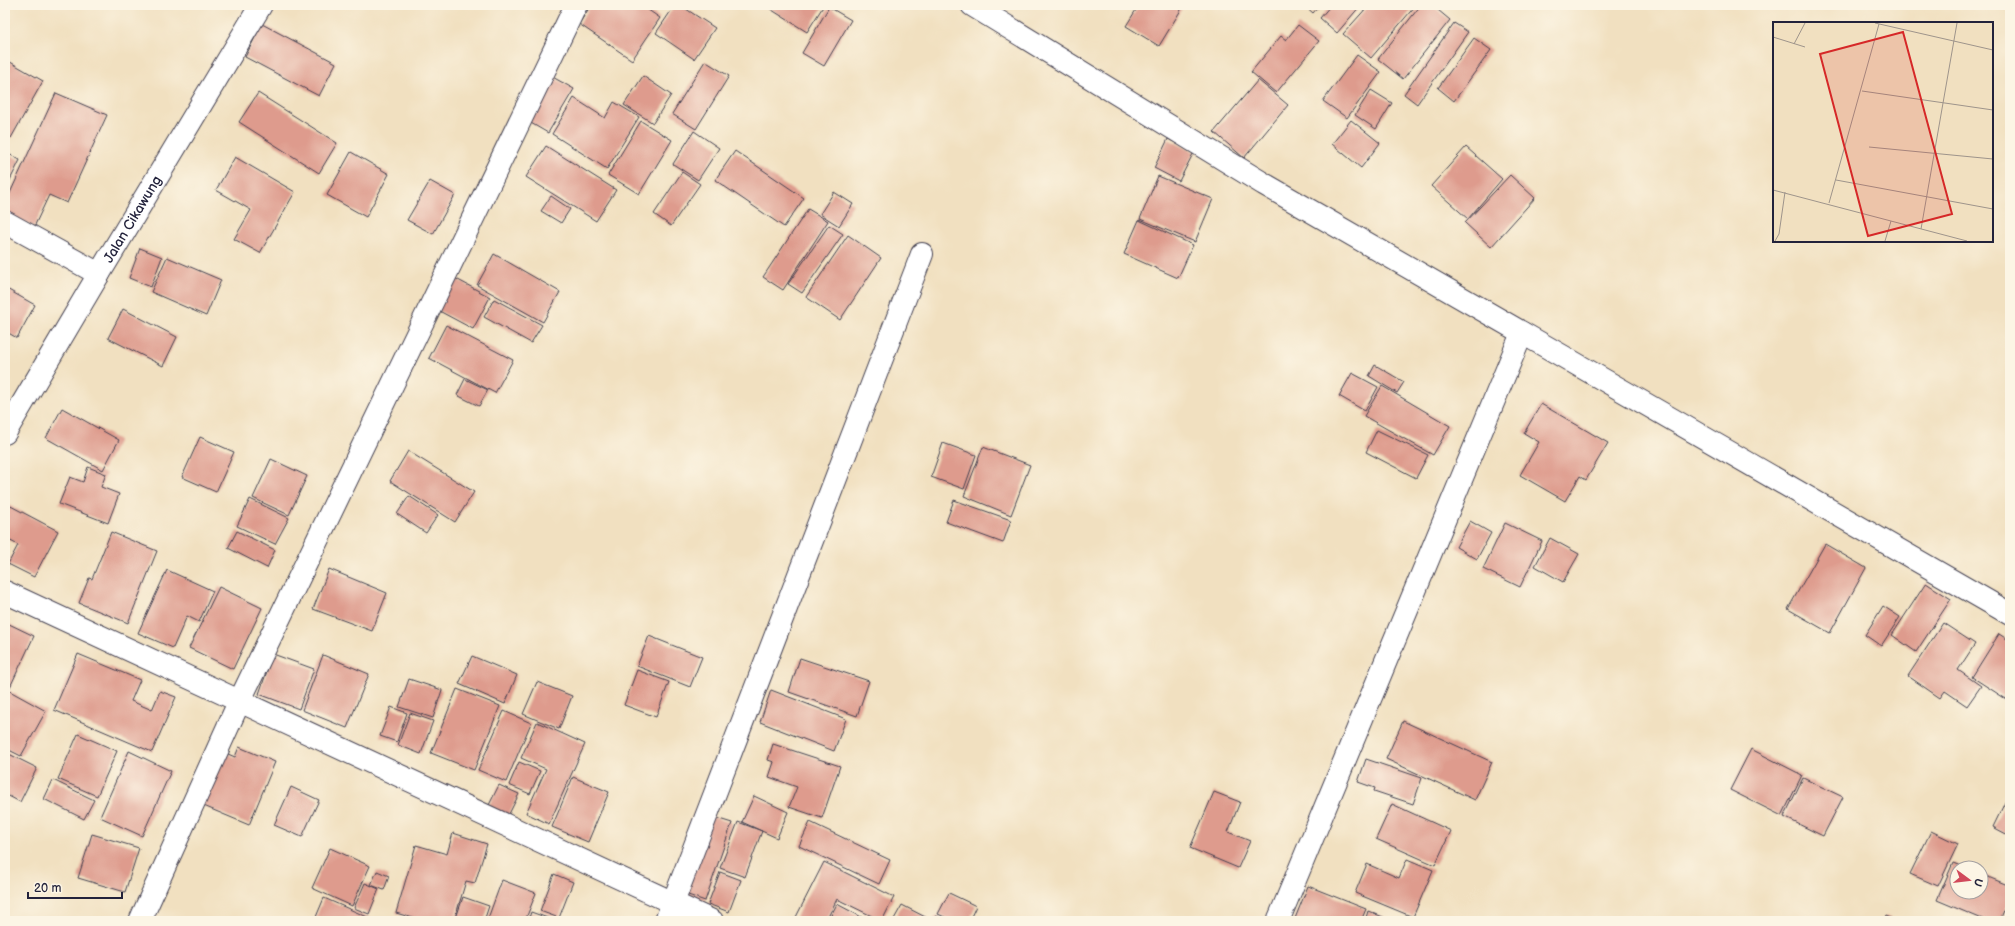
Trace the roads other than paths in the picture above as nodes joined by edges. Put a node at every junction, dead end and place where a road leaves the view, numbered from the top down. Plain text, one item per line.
1 (261, 5) edge
2 (576, 5) edge
3 (972, 5) edge
4 (5, 222) edge
5 (922, 254) dead end
6 (99, 274) junction
7 (1522, 333) junction
8 (5, 433) edge
9 (5, 592) edge
10 (2010, 614) edge
11 (240, 700) junction
12 (669, 912) edge
13 (140, 921) edge
14 (712, 921) edge
15 (1278, 921) edge

1 - 6 street, Jalan Cikawung
2 - 11 street
3 - 7 street
4 - 6 street
5 - 12 street
6 - 8 street, Jalan Cikawung
7 - 10 street
7 - 15 street
9 - 11 street
11 - 12 street
11 - 13 street
12 - 14 street

